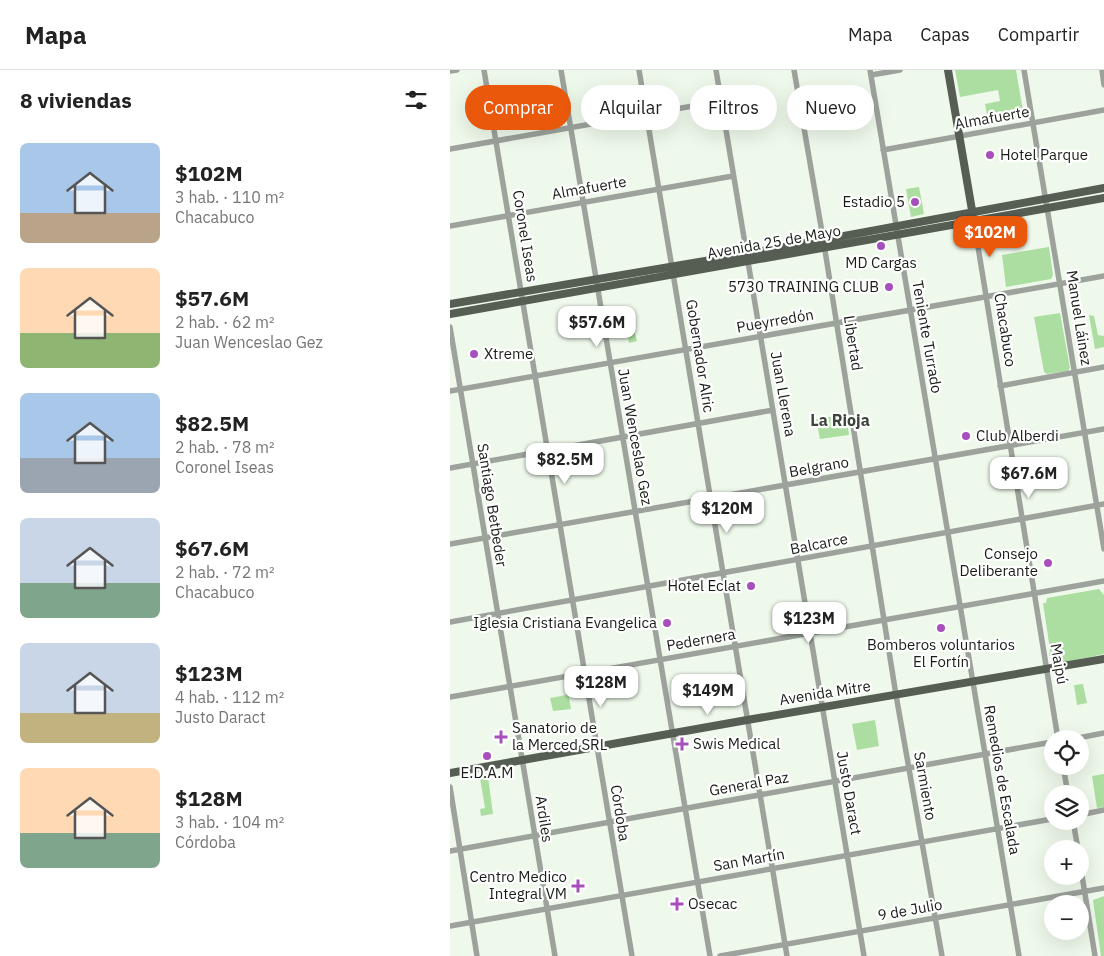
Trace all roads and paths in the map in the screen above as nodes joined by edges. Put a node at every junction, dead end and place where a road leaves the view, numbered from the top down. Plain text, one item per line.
1 (457, 70) edge
2 (484, 70) edge
3 (561, 70) edge
4 (639, 70) edge
5 (716, 70) edge
6 (794, 70) edge
7 (900, 70) edge
8 (948, 70) edge
9 (1024, 70) edge
10 (1102, 70) edge
11 (450, 71) edge
12 (870, 72) edge
13 (564, 85) edge
14 (642, 85) edge
15 (718, 85) edge
16 (1104, 85) edge
17 (1104, 110) edge
18 (1034, 123) junction
19 (581, 126) edge
20 (571, 128) joint
21 (559, 130) edge
22 (650, 130) edge
23 (726, 130) edge
24 (959, 136) junction
25 (496, 141) junction
26 (450, 149) edge
27 (883, 150) junction
28 (733, 176) junction
29 (659, 188) junction
30 (1104, 188) edge
31 (1104, 198) edge
32 (1046, 199) junction
33 (583, 202) junction
34 (1048, 208) junction
35 (972, 212) junction
36 (508, 216) junction
37 (974, 222) junction
38 (896, 225) junction
39 (450, 226) edge
40 (897, 235) junction
41 (823, 238) junction
42 (824, 247) junction
43 (746, 258) junction
44 (672, 266) junction
45 (673, 274) junction
46 (1104, 276) edge
47 (595, 279) junction
48 (1060, 284) junction
49 (597, 288) junction
50 (521, 292) junction
51 (986, 297) junction
52 (523, 302) junction
53 (450, 304) edge
54 (910, 310) junction
55 (450, 314) edge
56 (837, 323) junction
57 (450, 327) edge
58 (760, 336) junction
59 (686, 349) junction
60 (610, 363) junction
61 (1104, 367) edge
62 (1075, 373) junction
63 (535, 376) junction
64 (1000, 386) junction
65 (460, 389) junction
66 (450, 391) edge
67 (773, 410) junction
68 (698, 424) junction
69 (1104, 429) edge
70 (1085, 432) junction
71 (624, 437) junction
72 (1010, 445) junction
73 (548, 451) junction
74 (935, 459) junction
75 (473, 464) junction
76 (450, 468) edge
77 (861, 472) junction
78 (786, 486) junction
79 (710, 498) junction
80 (1104, 504) edge
81 (1097, 506) junction
82 (635, 511) junction
83 (1022, 519) junction
84 (561, 524) junction
85 (947, 533) junction
86 (485, 538) junction
87 (450, 544) edge
88 (873, 546) junction
89 (1104, 548) edge
90 (798, 561) junction
91 (723, 573) junction
92 (1104, 581) edge
93 (648, 586) junction
94 (1034, 594) junction
95 (573, 599) junction
96 (960, 607) junction
97 (498, 613) junction
98 (885, 620) junction
99 (450, 622) edge
100 (810, 634) junction
101 (735, 647) junction
102 (1104, 659) edge
103 (660, 660) junction
104 (1047, 669) junction
105 (586, 673) junction
106 (972, 682) junction
107 (510, 687) junction
108 (896, 695) junction
109 (450, 697) edge
110 (822, 707) junction
111 (747, 720) junction
112 (1057, 730) edge
113 (1104, 733) edge
114 (673, 734) junction
115 (1089, 736) edge
116 (1044, 743) edge
117 (597, 746) junction
118 (985, 754) junction
119 (522, 761) junction
120 (910, 768) junction
121 (450, 773) edge
122 (834, 782) junction
123 (450, 787) edge
124 (760, 795) junction
125 (685, 808) junction
126 (1104, 810) edge
127 (1089, 813) edge
128 (1044, 821) edge
129 (608, 822) junction
130 (998, 829) junction
131 (534, 835) junction
132 (922, 842) junction
133 (460, 849) junction
134 (450, 851) edge
135 (847, 856) junction
136 (772, 869) junction
137 (697, 882) junction
138 (1084, 885) edge
139 (1104, 888) edge
140 (1085, 891) junction
141 (620, 896) junction
142 (1010, 904) junction
143 (546, 909) junction
144 (936, 918) junction
145 (472, 922) junction
146 (450, 926) edge
147 (860, 932) junction
148 (785, 945) junction
149 (477, 956) edge
150 (555, 956) edge
151 (632, 956) edge
152 (710, 956) edge
153 (720, 956) edge
154 (787, 956) edge
155 (864, 956) edge
156 (942, 956) edge
157 (1019, 956) edge
158 (1095, 956) edge

1 - 11 street
2 - 25 street, Coronel Iseas
3 - 13 street, Juan Wenceslao Gez
4 - 14 street, Gobernador Alric
5 - 15 street, Juan Llerena
6 - 41 street, Libertad
7 - 12 street
8 - 24 main road, Chacabuco
9 - 18 street
10 - 16 street
12 - 27 street, Teniente Turrado
17 - 18 street, Almafuerte
18 - 24 street, Almafuerte
18 - 32 street
19 - 20 street
20 - 33 street, Juan Wenceslao Gez
21 - 25 street
22 - 29 street, Gobernador Alric
23 - 28 street, Juan Llerena
24 - 27 street, Almafuerte
24 - 35 main road, Chacabuco
25 - 26 street
25 - 36 street, Coronel Iseas
27 - 38 street, Teniente Turrado
28 - 29 street, Almafuerte
28 - 43 street, Juan Llerena
29 - 33 street, Almafuerte
29 - 44 street, Gobernador Alric
30 - 32 main road, Avenida 25 de Mayo
31 - 34 main road, Avenida 25 de Mayo
32 - 34 street, Manuel Láinez
32 - 35 main road, Avenida 25 de Mayo
33 - 36 street, Almafuerte
33 - 47 street, Juan Wenceslao Gez
34 - 37 main road, Avenida 25 de Mayo
34 - 48 street, Manuel Láinez
35 - 37 main road, Chacabuco
35 - 38 main road, Avenida 25 de Mayo
36 - 39 street, Almafuerte
36 - 50 street, Coronel Iseas
37 - 40 main road, Avenida 25 de Mayo
37 - 51 street, Chacabuco
38 - 40 street, Teniente Turrado
38 - 41 main road, Avenida 25 de Mayo
40 - 42 main road, Avenida 25 de Mayo
40 - 54 street, Teniente Turrado
41 - 42 street, Libertad
41 - 43 main road, Avenida 25 de Mayo
42 - 43 main road, Avenida 25 de Mayo
42 - 56 street, Libertad
43 - 44 main road, Avenida 25 de Mayo
43 - 45 main road, Avenida 25 de Mayo
43 - 58 street, Juan Llerena
44 - 45 street, Gobernador Alric
44 - 47 main road, Avenida 25 de Mayo
45 - 49 main road, Avenida 25 de Mayo
45 - 59 street, Gobernador Alric
46 - 48 street, Pueyrredón
47 - 49 street, Juan Wenceslao Gez
47 - 50 main road, Avenida 25 de Mayo
48 - 51 street, Pueyrredón
48 - 62 street, Manuel Láinez
49 - 52 main road, Avenida 25 de Mayo
49 - 60 street, Juan Wenceslao Gez
50 - 52 street, Coronel Iseas
50 - 53 main road, Avenida 25 de Mayo
51 - 54 street, Pueyrredón
51 - 64 street, Chacabuco
52 - 55 main road, Avenida 25 de Mayo
52 - 63 street, Coronel Iseas
54 - 56 street, Pueyrredón
54 - 74 street, Teniente Turrado
56 - 58 street, Pueyrredón
56 - 77 street, Libertad
57 - 65 street, Santiago Betbeder
58 - 59 street, Pueyrredón
58 - 67 street, Juan Llerena
59 - 60 street, Pueyrredón
59 - 68 street, Gobernador Alric
60 - 63 street, Pueyrredón
60 - 71 street, Juan Wenceslao Gez
61 - 62 street
62 - 64 street
62 - 70 street, Manuel Láinez
63 - 65 street, Pueyrredón
63 - 73 street, Coronel Iseas
64 - 72 street, Chacabuco
65 - 66 street, Pueyrredón
65 - 75 street, Santiago Betbeder
67 - 68 street
67 - 78 street, Juan Llerena
68 - 71 street
68 - 79 street, Gobernador Alric
69 - 70 street, Belgrano
70 - 72 street, Belgrano
70 - 81 street, Manuel Láinez
71 - 73 street
71 - 82 street, Juan Wenceslao Gez
72 - 74 street, Belgrano
72 - 83 street, Chacabuco
73 - 75 street
73 - 84 street, Coronel Iseas
74 - 77 street, Belgrano
74 - 85 street, Teniente Turrado
75 - 76 street
75 - 86 street, Santiago Betbeder
77 - 78 street, Belgrano
77 - 88 street, Libertad
78 - 79 street, Belgrano
78 - 90 street, Juan Llerena
79 - 82 street, Belgrano
79 - 91 street, Gobernador Alric
80 - 81 street, Balcarce
81 - 83 street, Balcarce
81 - 89 street, Manuel Láinez
82 - 84 street, Belgrano
82 - 93 street, Juan Wenceslao Gez
83 - 85 street, Balcarce
83 - 94 street, Chacabuco
84 - 86 street, Belgrano
84 - 95 street, Coronel Iseas
85 - 88 street, Balcarce
85 - 96 street, Teniente Turrado
86 - 87 street, Belgrano
86 - 97 street, Santiago Betbeder
88 - 90 street, Balcarce
88 - 98 street, Libertad
90 - 91 street, Balcarce
90 - 100 street, Juan Llerena
91 - 93 street, Balcarce
91 - 101 street, Gobernador Alric
92 - 94 street, Pedernera
93 - 95 street, Balcarce
93 - 103 street, Juan Wenceslao Gez
94 - 96 street, Pedernera
94 - 104 street, Maipú
95 - 97 street, Balcarce
95 - 105 street, Coronel Iseas
96 - 98 street, Pedernera
96 - 106 street, Remedios de Escalada
97 - 99 street, Balcarce
97 - 107 street, Santiago Betbeder
98 - 100 street, Pedernera
98 - 108 street, Sarmiento
100 - 101 street, Pedernera
100 - 110 street, Justo Daract
101 - 103 street, Pedernera
101 - 111 street, Gobernador Alric
102 - 104 main road, Avenida Mitre
103 - 105 street, Pedernera
103 - 114 street, Juan Wenceslao Gez
104 - 106 main road, Avenida Mitre
104 - 112 street, Maipú
105 - 107 street, Pedernera
105 - 117 street, Córdoba
106 - 108 main road, Avenida Mitre
106 - 118 street, Remedios de Escalada
107 - 109 street, Pedernera
107 - 119 street, Ardiles
108 - 110 main road, Avenida Mitre
108 - 120 street, Sarmiento
110 - 111 main road, Avenida Mitre
110 - 122 street, Justo Daract
111 - 114 main road, Avenida Mitre
111 - 124 street, Gobernador Alric
113 - 115 street
114 - 117 main road, Avenida Mitre
114 - 125 street, Juan Wenceslao Gez
116 - 118 street, General Paz
117 - 119 main road, Avenida Mitre
117 - 129 street, Córdoba
118 - 120 street, General Paz
118 - 130 street, Remedios de Escalada
119 - 121 main road, Avenida Mitre
119 - 131 street, Ardiles
120 - 122 street, General Paz
120 - 132 street, Sarmiento
122 - 124 street, General Paz
122 - 135 street, Justo Daract
123 - 133 street
124 - 125 street, General Paz
124 - 136 street, Gobernador Alric
125 - 129 street, General Paz
125 - 137 street, Juan Wenceslao Gez
126 - 127 street
128 - 130 street, San Martín
129 - 131 street, General Paz
129 - 141 street, Córdoba
130 - 132 street, San Martín
130 - 142 street, Remedios de Escalada
131 - 133 street, General Paz
131 - 143 street, Ardiles
132 - 135 street, San Martín
132 - 144 street, Sarmiento
133 - 134 street, General Paz
133 - 145 street
135 - 136 street, San Martín
135 - 147 street, Justo Daract
136 - 137 street, San Martín
136 - 148 street, Gobernador Alric
137 - 141 street, San Martín
137 - 152 street, Juan Wenceslao Gez
138 - 140 street
139 - 140 street, 9 de Julio
140 - 142 street, 9 de Julio
140 - 158 street
141 - 143 street, San Martín
141 - 151 street, Córdoba
142 - 144 street, 9 de Julio
142 - 157 street, Remedios de Escalada
143 - 145 street, San Martín
143 - 150 street, Ardiles
144 - 147 street, 9 de Julio
144 - 156 street, Sarmiento
145 - 146 street, San Martín
145 - 149 street
147 - 148 street, 9 de Julio
147 - 155 street, Justo Daract
148 - 153 street, 9 de Julio
148 - 154 street, Gobernador Alric

